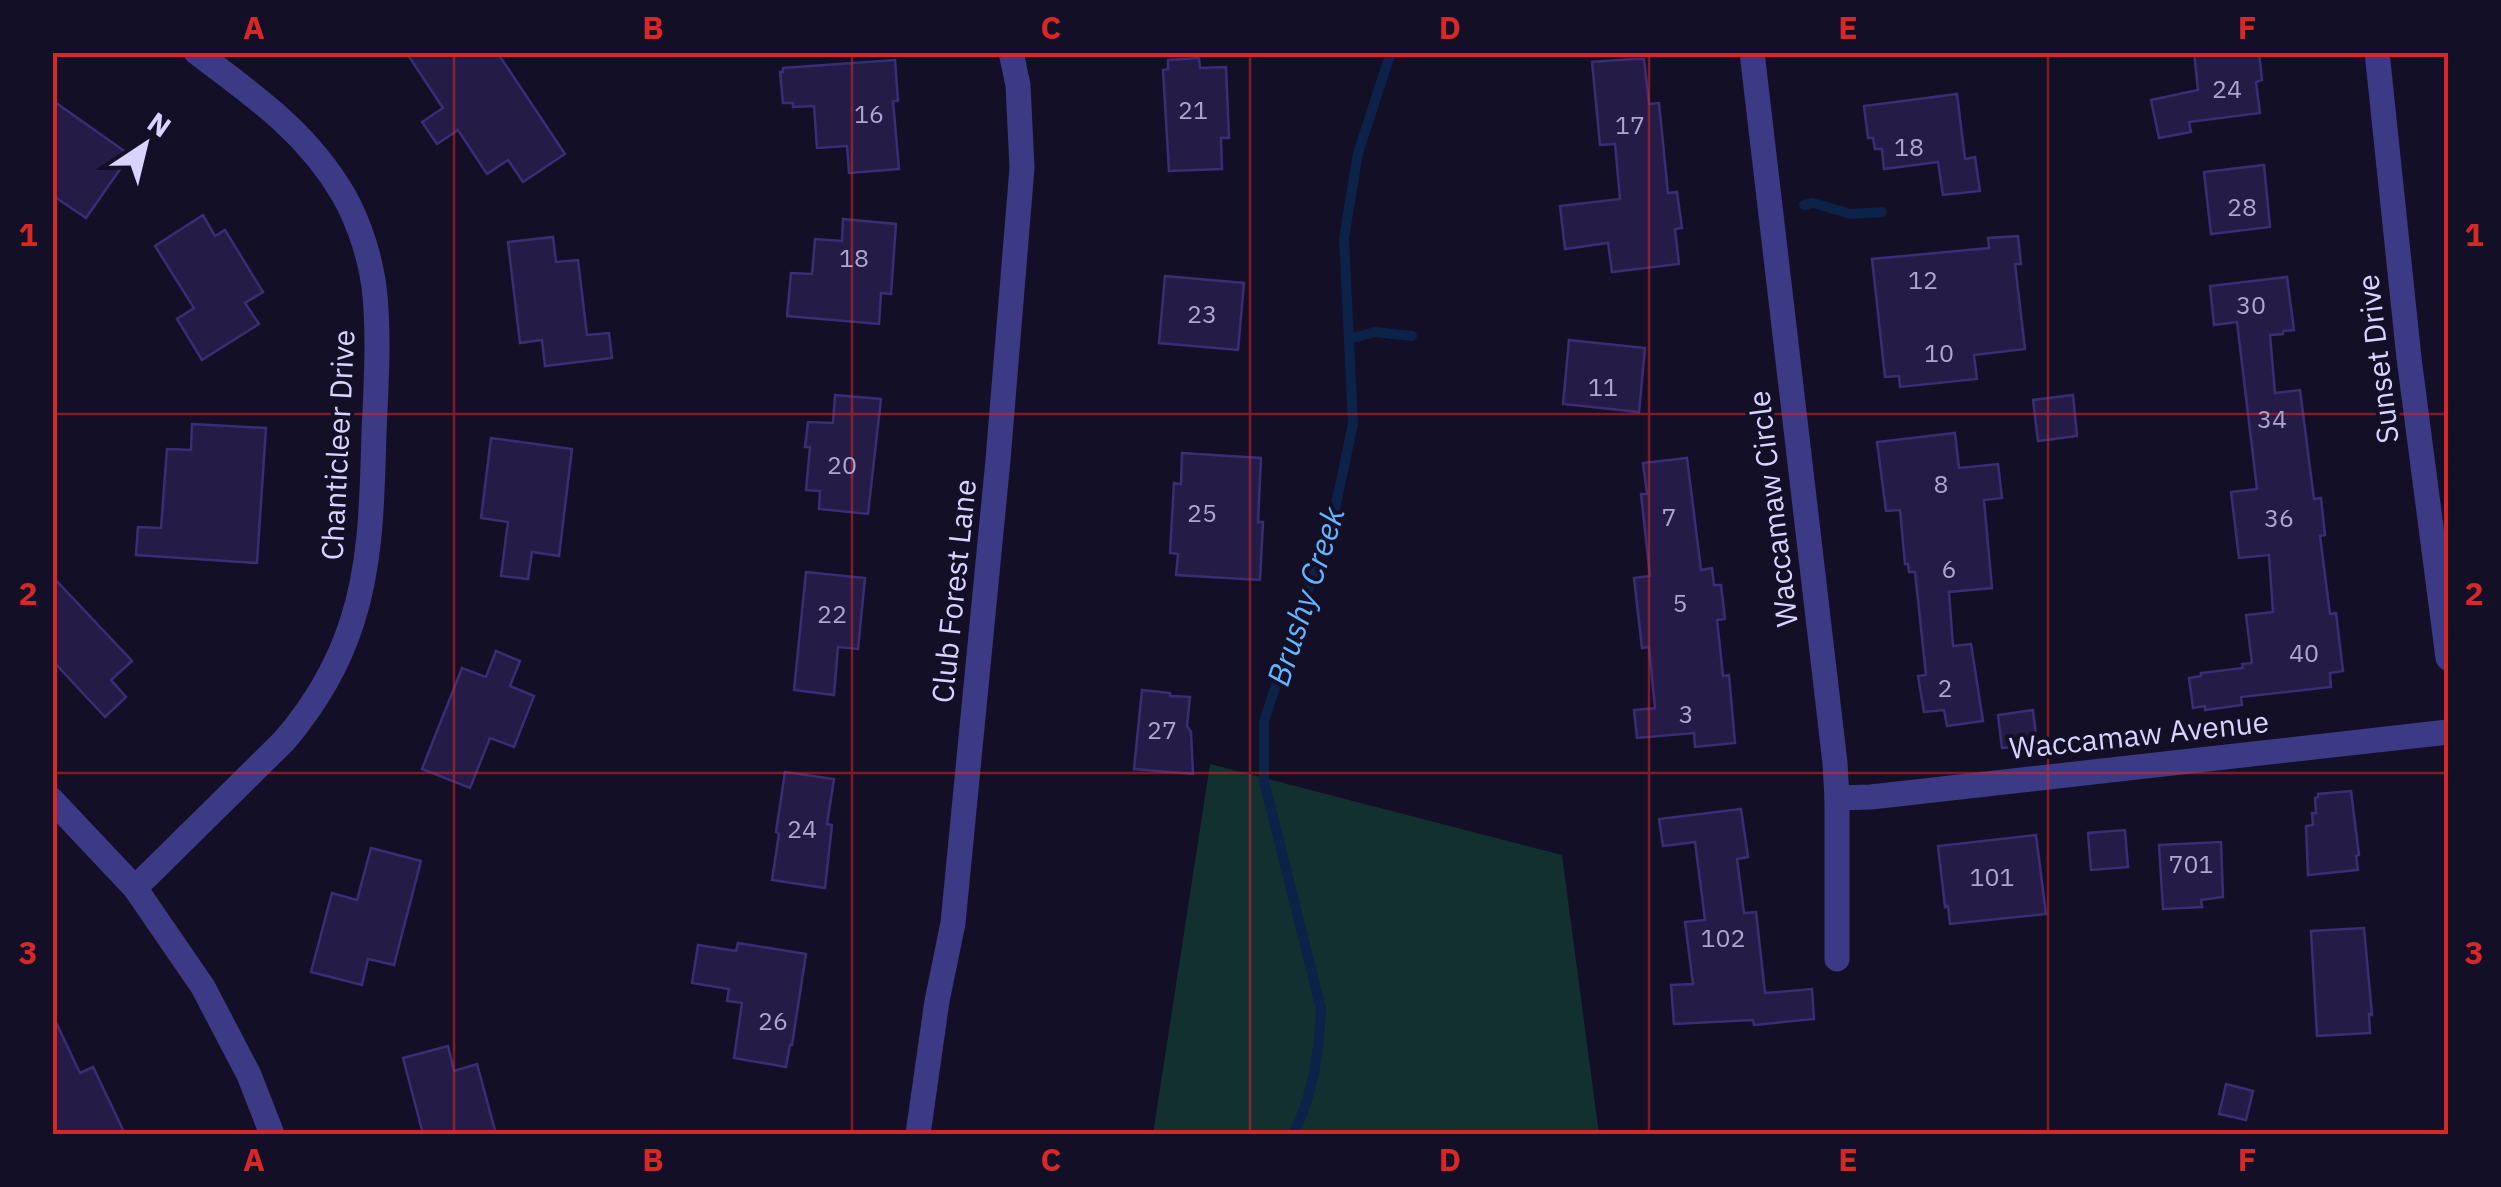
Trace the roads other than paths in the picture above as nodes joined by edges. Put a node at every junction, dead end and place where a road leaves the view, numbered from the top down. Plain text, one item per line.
1 (196, 52) edge
2 (1011, 52) edge
3 (1752, 52) edge
4 (2377, 52) edge
5 (2448, 658) edge
6 (2448, 732) edge
7 (1837, 798) junction
8 (52, 800) edge
9 (135, 888) junction
10 (1838, 959) dead end
11 (272, 1134) edge
12 (918, 1134) edge

1 - 9 street, Chanticleer Drive
2 - 12 street, Club Forest Lane
3 - 7 street, Waccamaw Circle
4 - 5 street, Sunset Drive
6 - 7 street, Waccamaw Avenue
7 - 10 street, Waccamaw Circle
8 - 9 street
9 - 11 street

